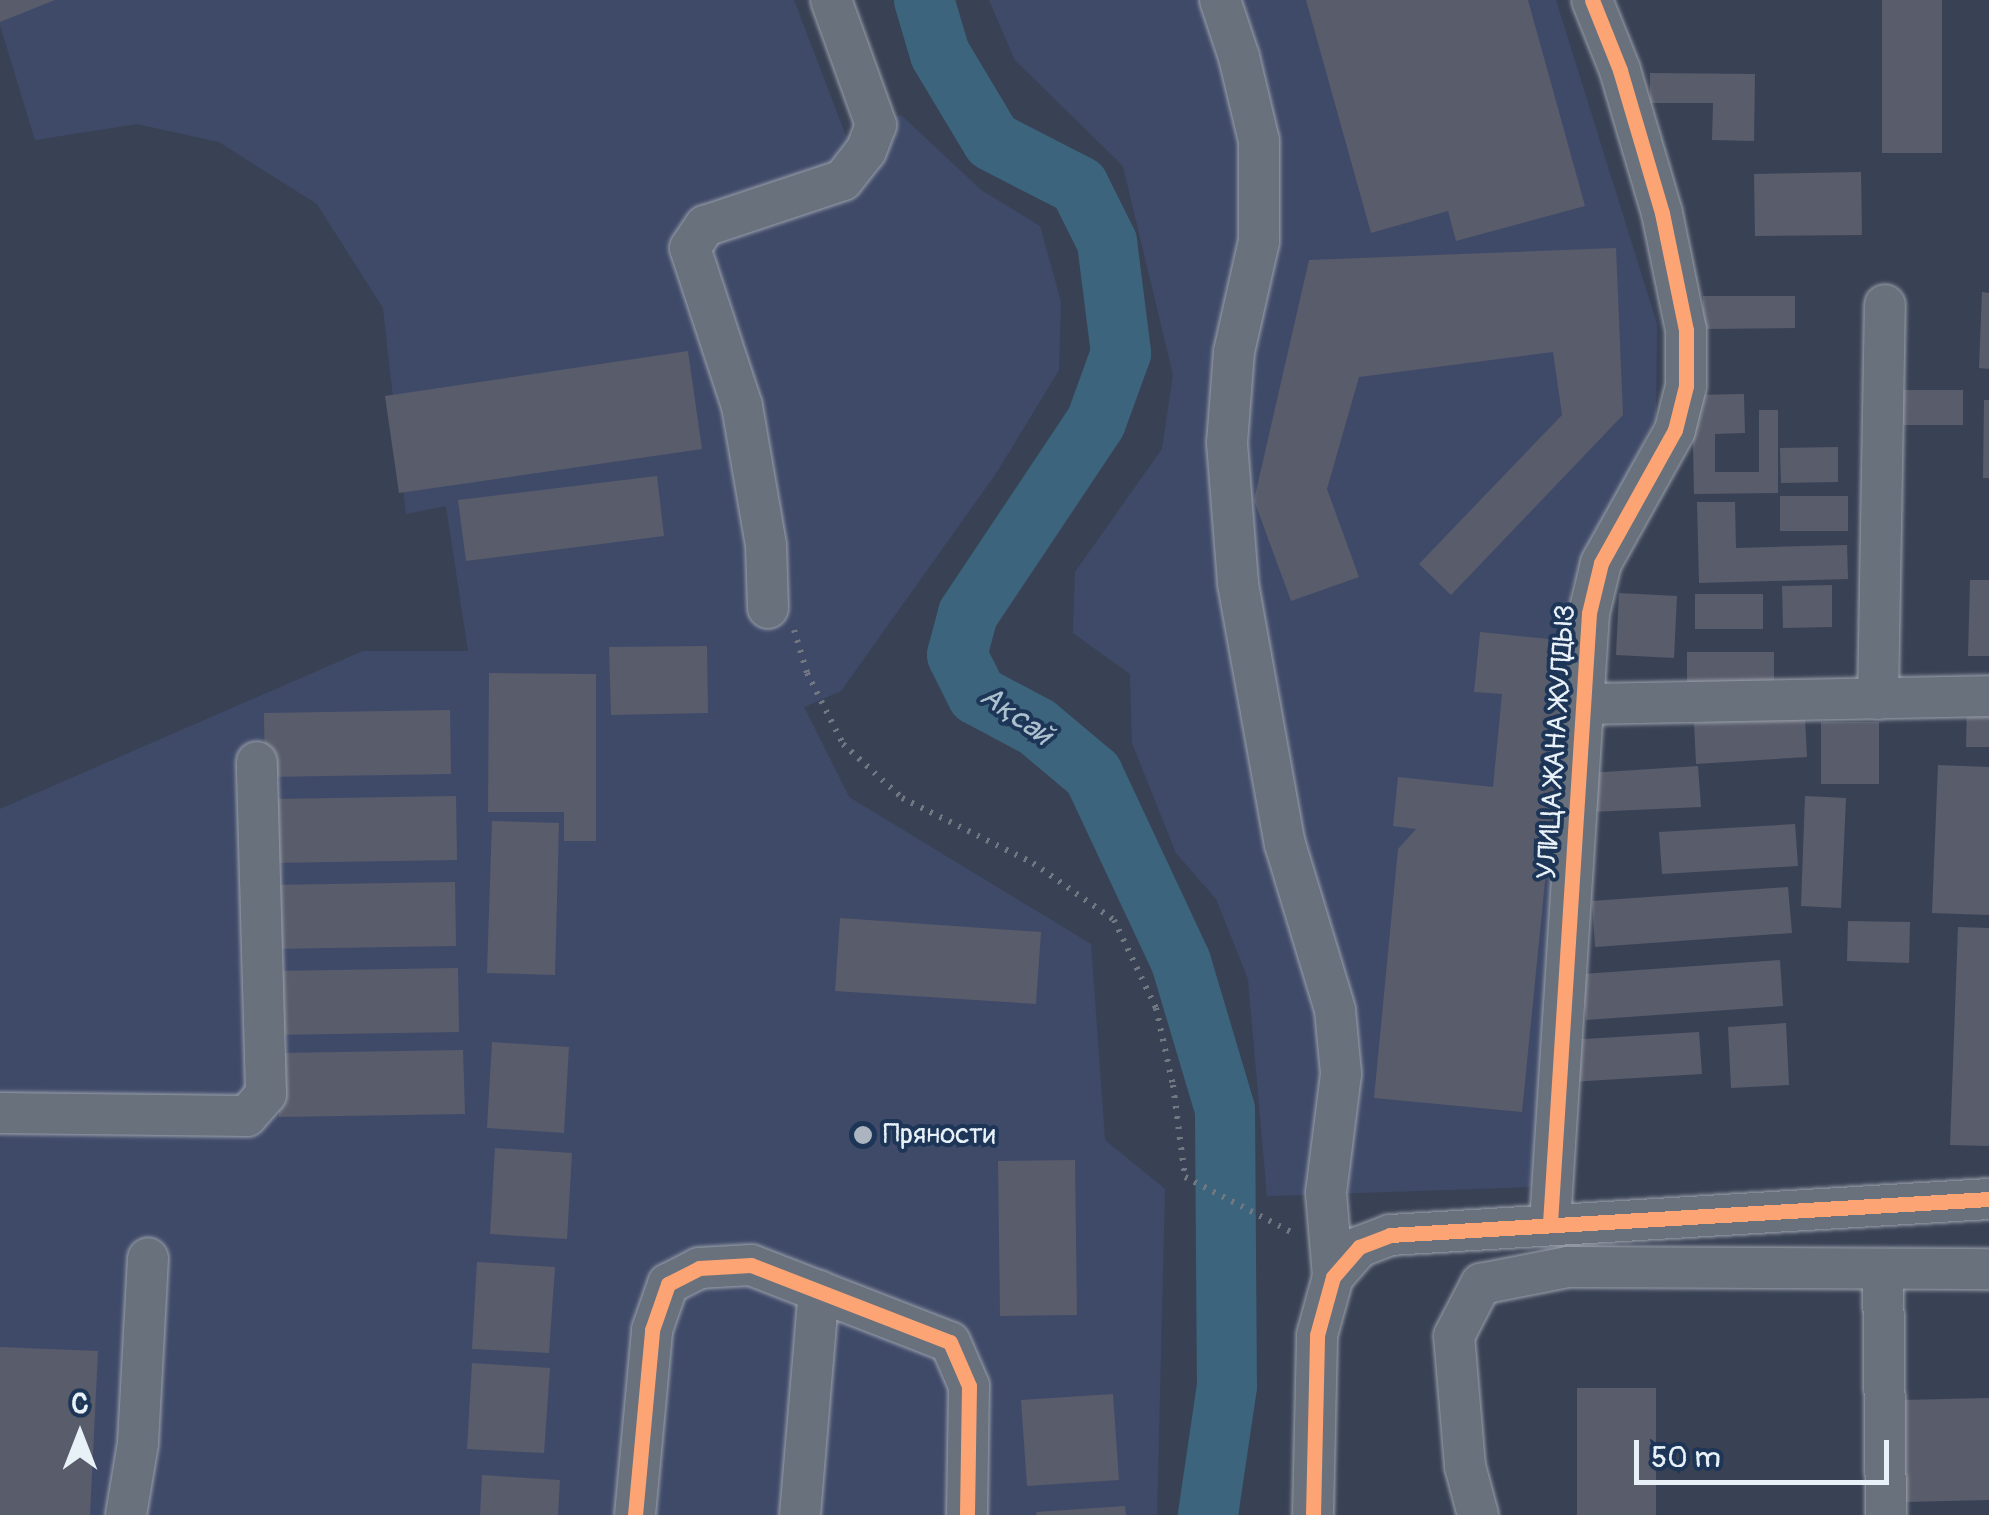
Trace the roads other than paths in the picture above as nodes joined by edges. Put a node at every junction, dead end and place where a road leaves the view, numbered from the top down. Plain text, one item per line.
1 (831, 0) edge
2 (1220, 0) edge
3 (1592, 0) edge
4 (1885, 305) dead end
5 (780, 615) road end
6 (1989, 696) edge
7 (1878, 699) junction
8 (1583, 704) junction
9 (256, 762) dead end
10 (0, 1114) edge
11 (1989, 1199) edge
12 (1550, 1223) junction
13 (148, 1258) dead end
14 (1882, 1268) junction
15 (1989, 1269) edge
16 (1333, 1277) junction
17 (818, 1291) junction
18 (126, 1515) edge
19 (635, 1515) edge
20 (800, 1515) edge
21 (966, 1515) edge
22 (1313, 1515) edge
23 (1478, 1515) edge
24 (1886, 1515) edge

1 - 5 street
2 - 16 street
3 - 8 street, УЛИЦА ЖАНА ЖУЛДЫЗ
4 - 7 street
6 - 7 street
7 - 8 street
8 - 12 street, УЛИЦА ЖАНА ЖУЛДЫЗ
9 - 10 street
11 - 12 street
12 - 16 street
13 - 18 street
14 - 15 street
14 - 23 street
14 - 24 street
16 - 22 street
17 - 19 street
17 - 20 street
17 - 21 street

